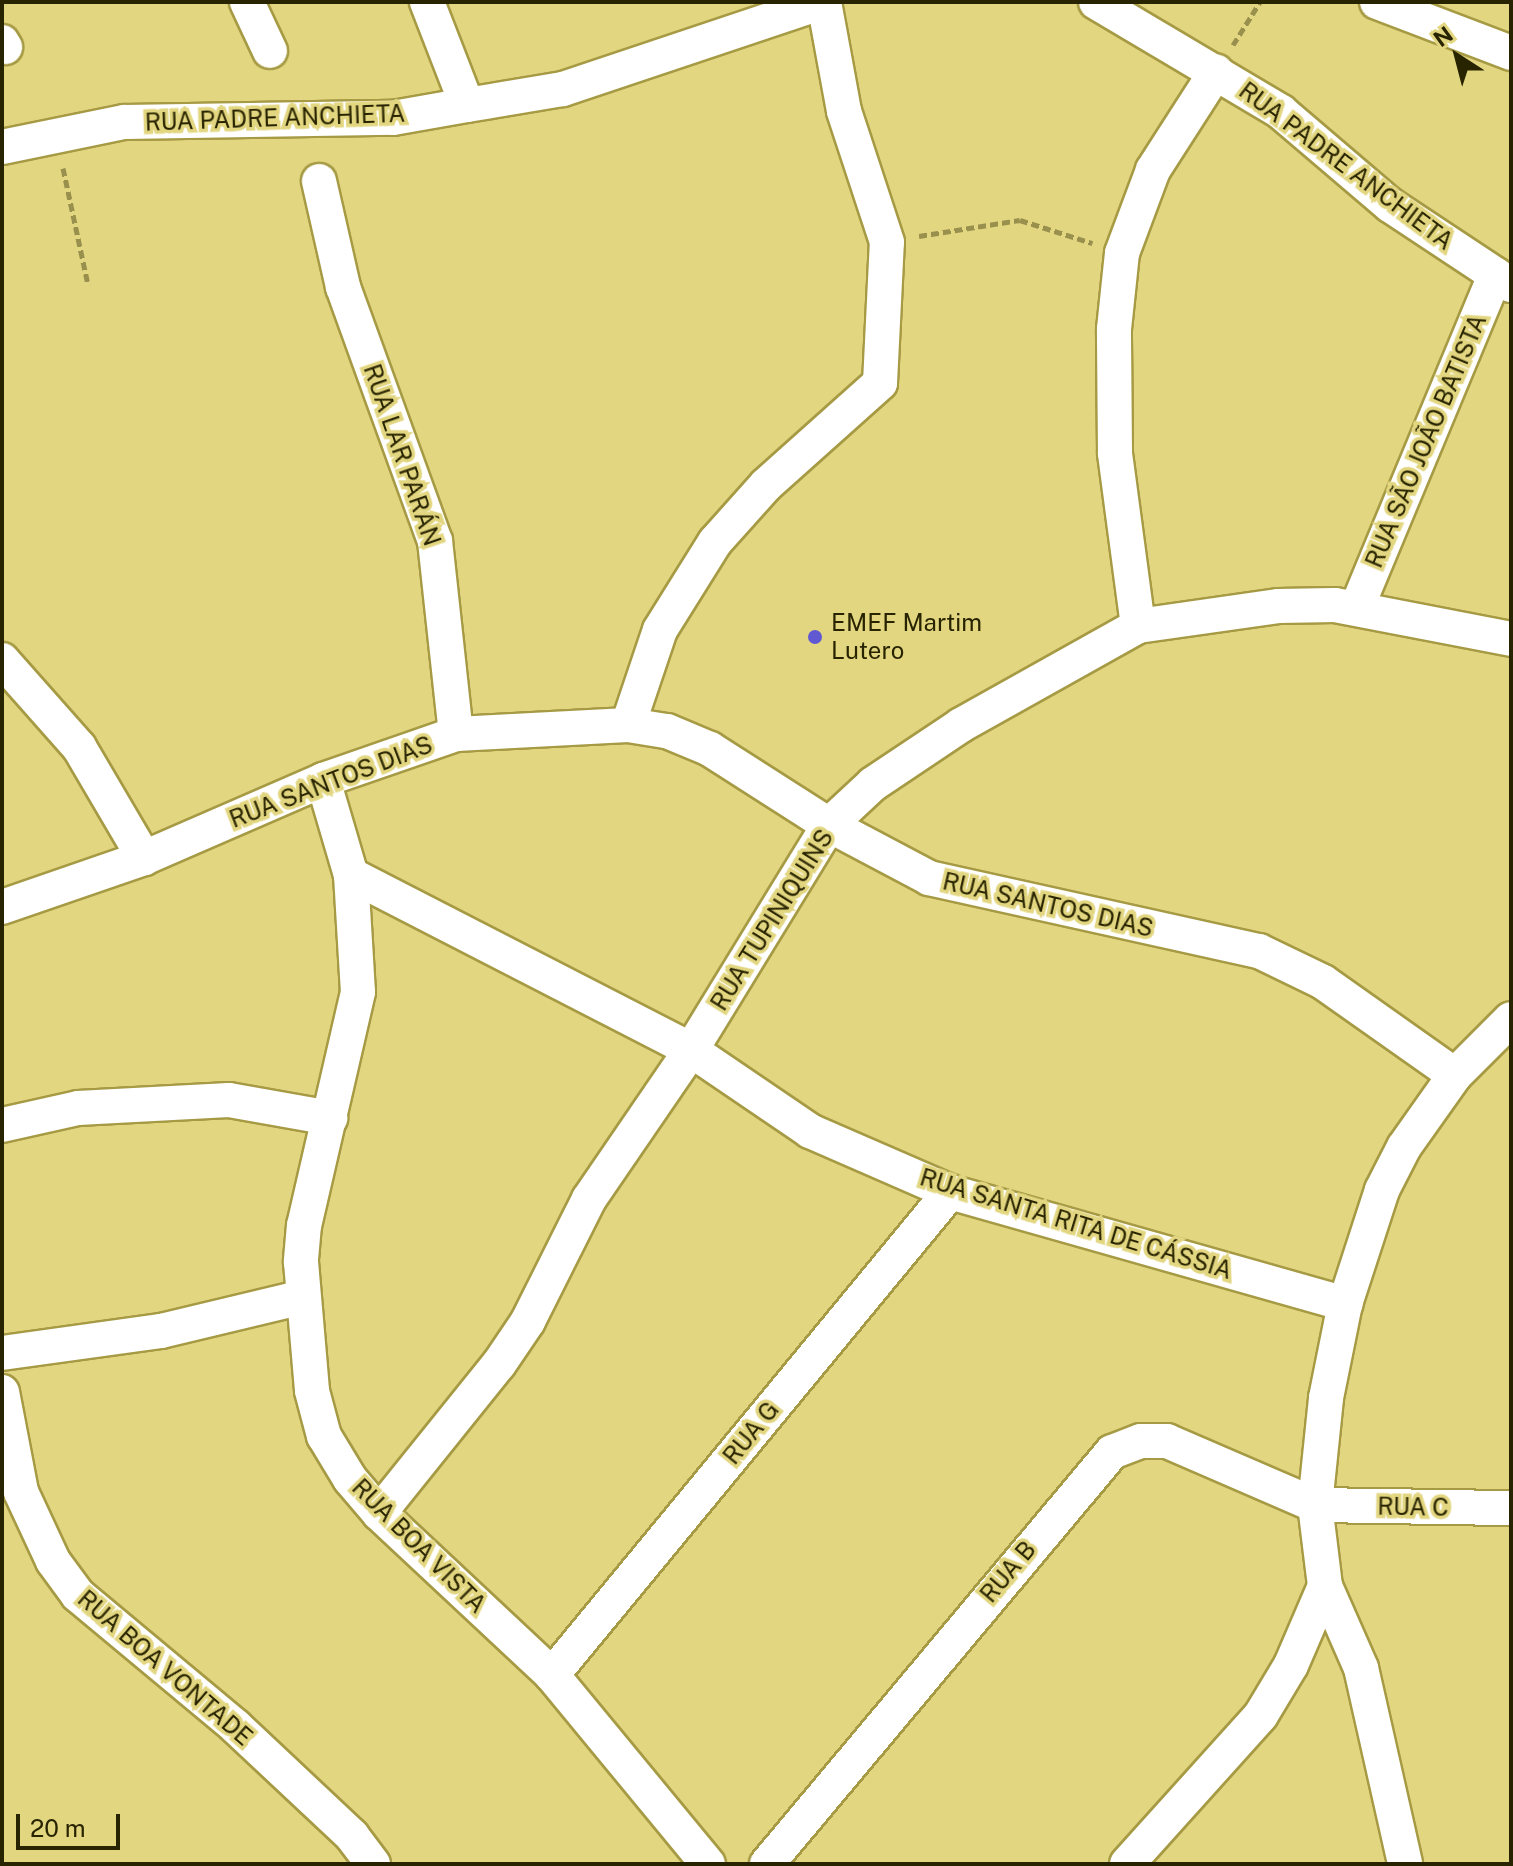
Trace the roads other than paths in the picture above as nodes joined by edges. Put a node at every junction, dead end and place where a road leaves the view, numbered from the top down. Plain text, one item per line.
1 (247, 2) edge
2 (427, 2) edge
3 (823, 2) edge
4 (1096, 2) edge
5 (1377, 2) edge
6 (270, 51) dead end
7 (1511, 53) edge
8 (1216, 72) junction
9 (467, 105) junction
10 (2, 147) edge
11 (319, 181) dead end
12 (1503, 280) edge
13 (1357, 607) junction
14 (1138, 626) junction
15 (1511, 639) edge
16 (2, 660) edge
17 (628, 725) junction
18 (456, 734) junction
19 (323, 780) junction
20 (829, 825) junction
21 (144, 858) junction
22 (351, 875) junction
23 (2, 907) edge
24 (1509, 1025) edge
25 (691, 1050) junction
26 (1455, 1075) junction
27 (330, 1118) junction
28 (2, 1125) edge
29 (950, 1192) junction
30 (303, 1297) junction
31 (1345, 1304) junction
32 (2, 1353) edge
33 (2, 1392) edge
34 (1315, 1505) junction
35 (1511, 1508) edge
36 (379, 1513) junction
37 (1325, 1586) junction
38 (552, 1675) junction
39 (373, 1864) edge
40 (708, 1864) edge
41 (767, 1864) edge
42 (1127, 1864) edge
43 (1405, 1864) edge

1 - 6 street
2 - 9 street
3 - 9 street, RUA PADRE ANCHIETA
3 - 17 street
4 - 8 street, RUA PADRE ANCHIETA
5 - 7 street
8 - 12 street, RUA PADRE ANCHIETA
8 - 14 street
9 - 10 street, RUA PADRE ANCHIETA
11 - 18 street, RUA LAR PARÁN
12 - 13 street, RUA SÃO JOÃO BATISTA
13 - 14 street, RUA TUPINIQUINS
13 - 15 street, RUA TUPINIQUINS
14 - 20 street, RUA TUPINIQUINS
16 - 21 street
17 - 18 street, RUA SANTOS DIAS
17 - 20 street, RUA SANTOS DIAS
18 - 19 street, RUA SANTOS DIAS
19 - 21 street, RUA SANTOS DIAS
19 - 22 street, RUA BOA VISTA
20 - 25 street, RUA TUPINIQUINS
20 - 26 street, RUA SANTOS DIAS
21 - 23 street, RUA SANTOS DIAS
22 - 25 street, RUA SANTA RITA DE CÁSSIA
22 - 27 street, RUA BOA VISTA
24 - 26 street
25 - 29 street, RUA SANTA RITA DE CÁSSIA
25 - 36 street, RUA TUPINIQUINS
26 - 31 street
27 - 28 street
27 - 30 street, RUA BOA VISTA
29 - 31 street, RUA SANTA RITA DE CÁSSIA
29 - 38 street, RUA G
30 - 32 street
30 - 36 street, RUA BOA VISTA
31 - 34 street
33 - 39 street, RUA BOA VONTADE
34 - 35 street, RUA C
34 - 37 street
34 - 41 street, RUA B
36 - 38 street, RUA BOA VISTA
37 - 42 street
37 - 43 street
38 - 40 street, RUA BOA VISTA

